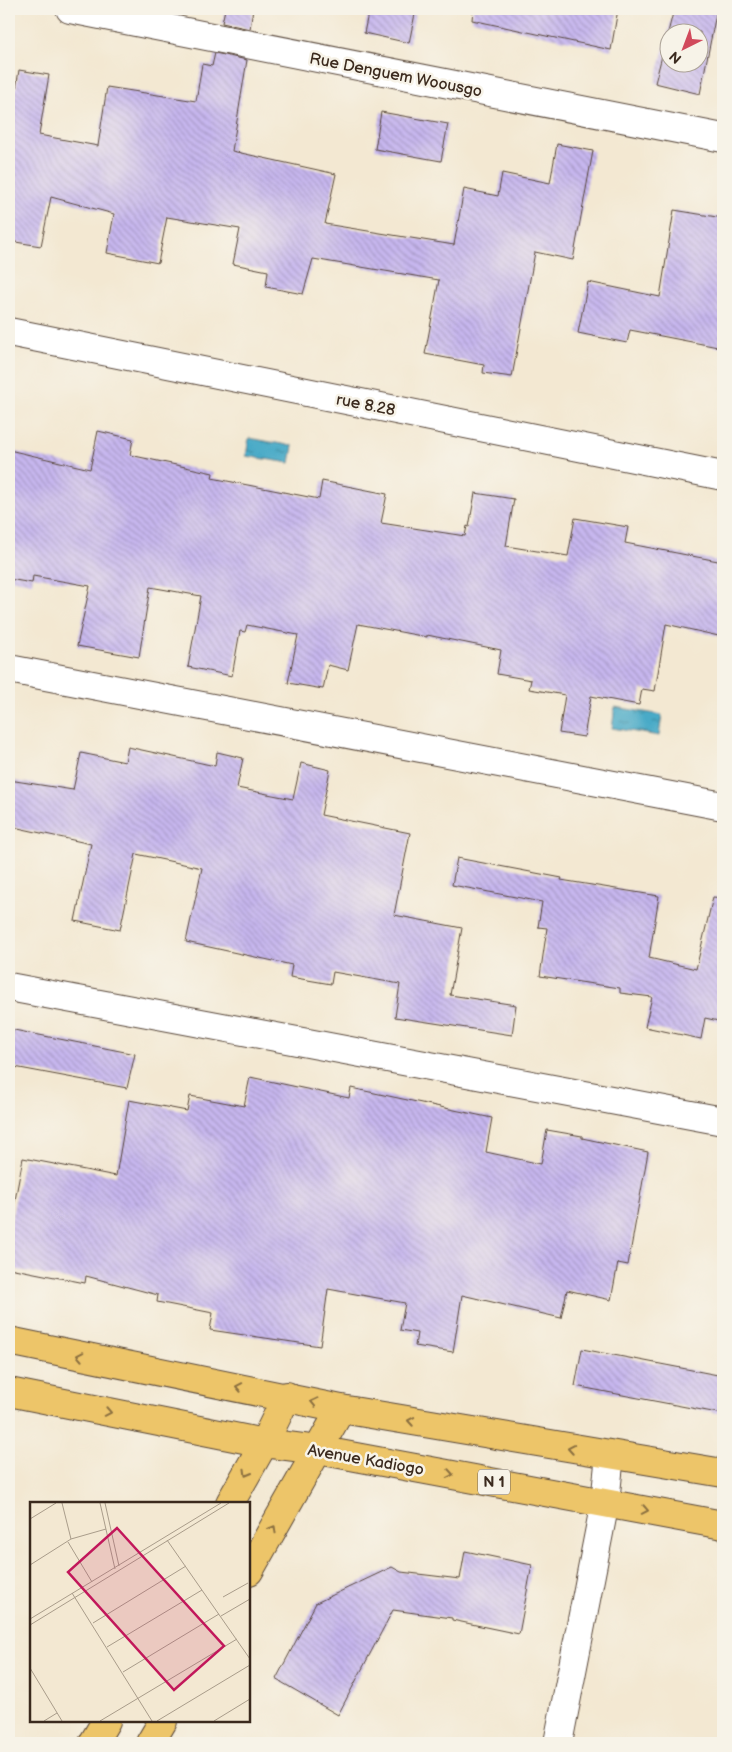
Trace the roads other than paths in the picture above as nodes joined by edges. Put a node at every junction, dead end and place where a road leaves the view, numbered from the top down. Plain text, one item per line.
1 (70, 9) edge
2 (723, 138) edge
3 (9, 332) edge
4 (723, 476) edge
5 (9, 669) edge
6 (723, 806) edge
7 (9, 987) edge
8 (723, 1121) edge
9 (9, 1341) edge
10 (9, 1392) edge
11 (287, 1396) junction
12 (341, 1409) junction
13 (264, 1443) junction
14 (318, 1450) junction
15 (610, 1455) junction
16 (723, 1473) edge
17 (231, 1502) edge
18 (605, 1502) junction
19 (723, 1525) edge
20 (250, 1569) edge
21 (105, 1722) edge
22 (162, 1722) edge
23 (93, 1743) edge
24 (150, 1743) edge
25 (558, 1743) edge

1 - 2 street, Rue Denguem Woousgo
3 - 4 street, rue 8.28
5 - 6 street
7 - 8 street
11 -> 9 main road
10 -> 13 main road, Avenue Kadiogo / N 1
12 -> 11 main road
11 - 13 main road
12 - 14 main road
15 -> 12 main road
13 - 14 main road, Avenue Kadiogo / N 1
13 -> 17 main road
14 -> 18 main road, Avenue Kadiogo / N 1
20 -> 14 main road
15 - 16 main road
15 - 18 street
18 -> 19 main road, Avenue Kadiogo / N 1
18 - 25 street
21 - 23 main road
22 - 24 main road

